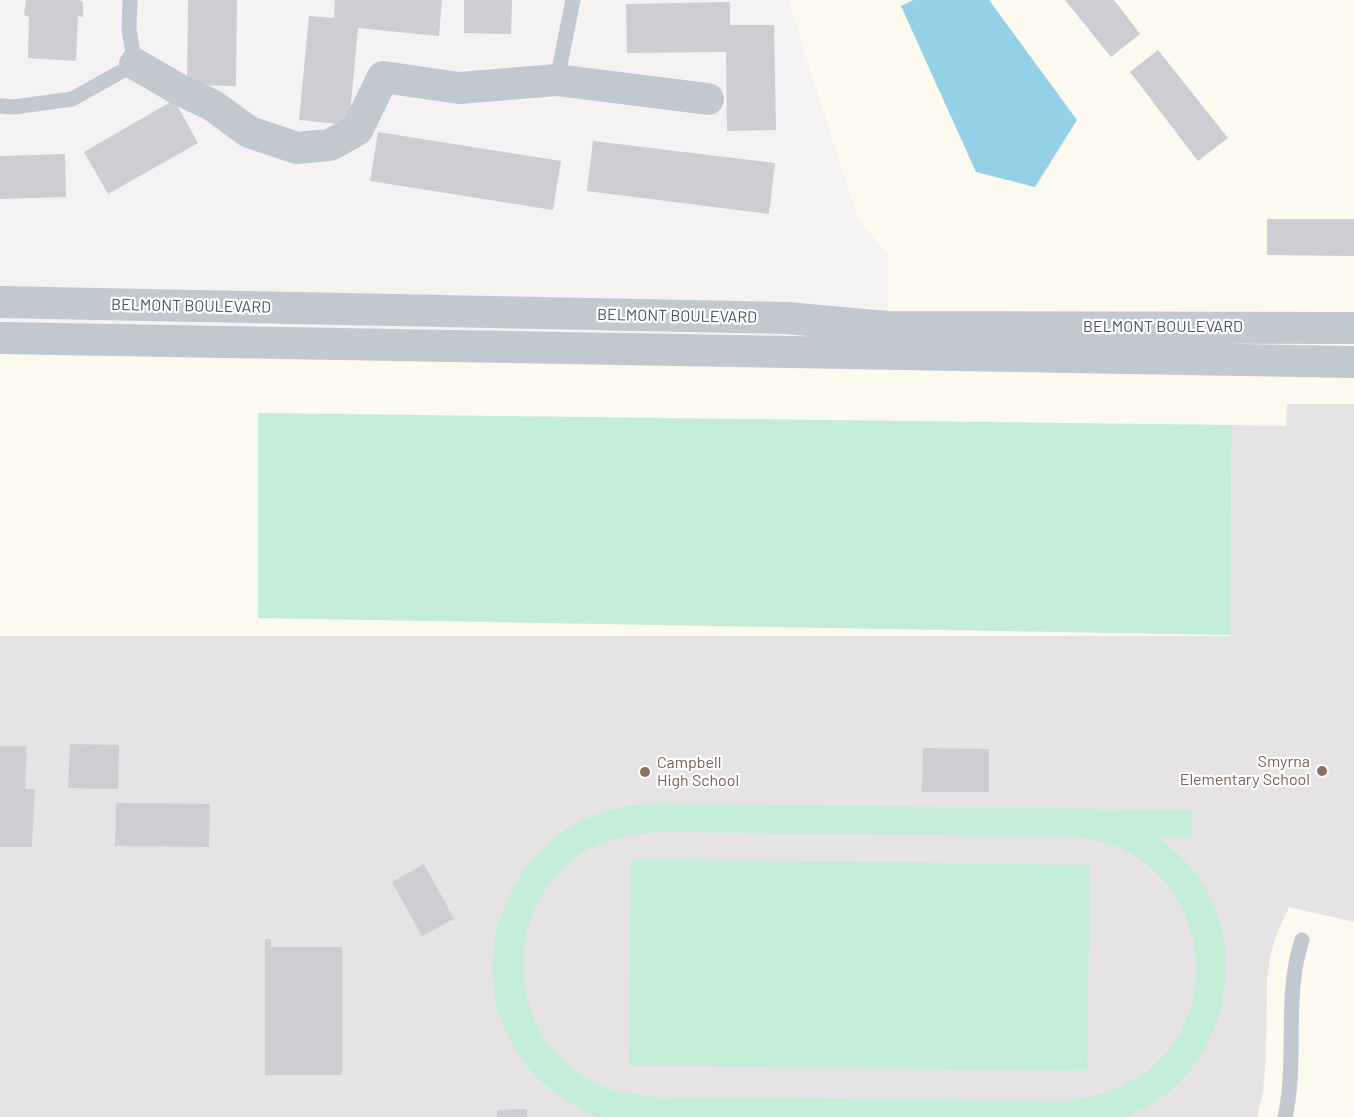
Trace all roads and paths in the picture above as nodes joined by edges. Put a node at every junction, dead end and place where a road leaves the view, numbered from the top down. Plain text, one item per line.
1 (130, 0) edge
2 (573, 0) edge
3 (135, 64) junction
4 (557, 80) junction
5 (708, 99) dead end
6 (0, 106) edge
7 (0, 302) edge
8 (186, 323) junction
9 (1354, 328) edge
10 (0, 338) edge
11 (1354, 363) edge
12 (1302, 940) dead end
13 (1285, 1117) edge

1 - 3 lane
2 - 4 lane
3 - 4 street
3 - 6 lane
4 - 5 street
7 - 8 street, BELMONT BOULEVARD
8 - 9 street, BELMONT BOULEVARD
8 - 10 street, BELMONT BOULEVARD
8 - 11 street, BELMONT BOULEVARD
12 - 13 lane

